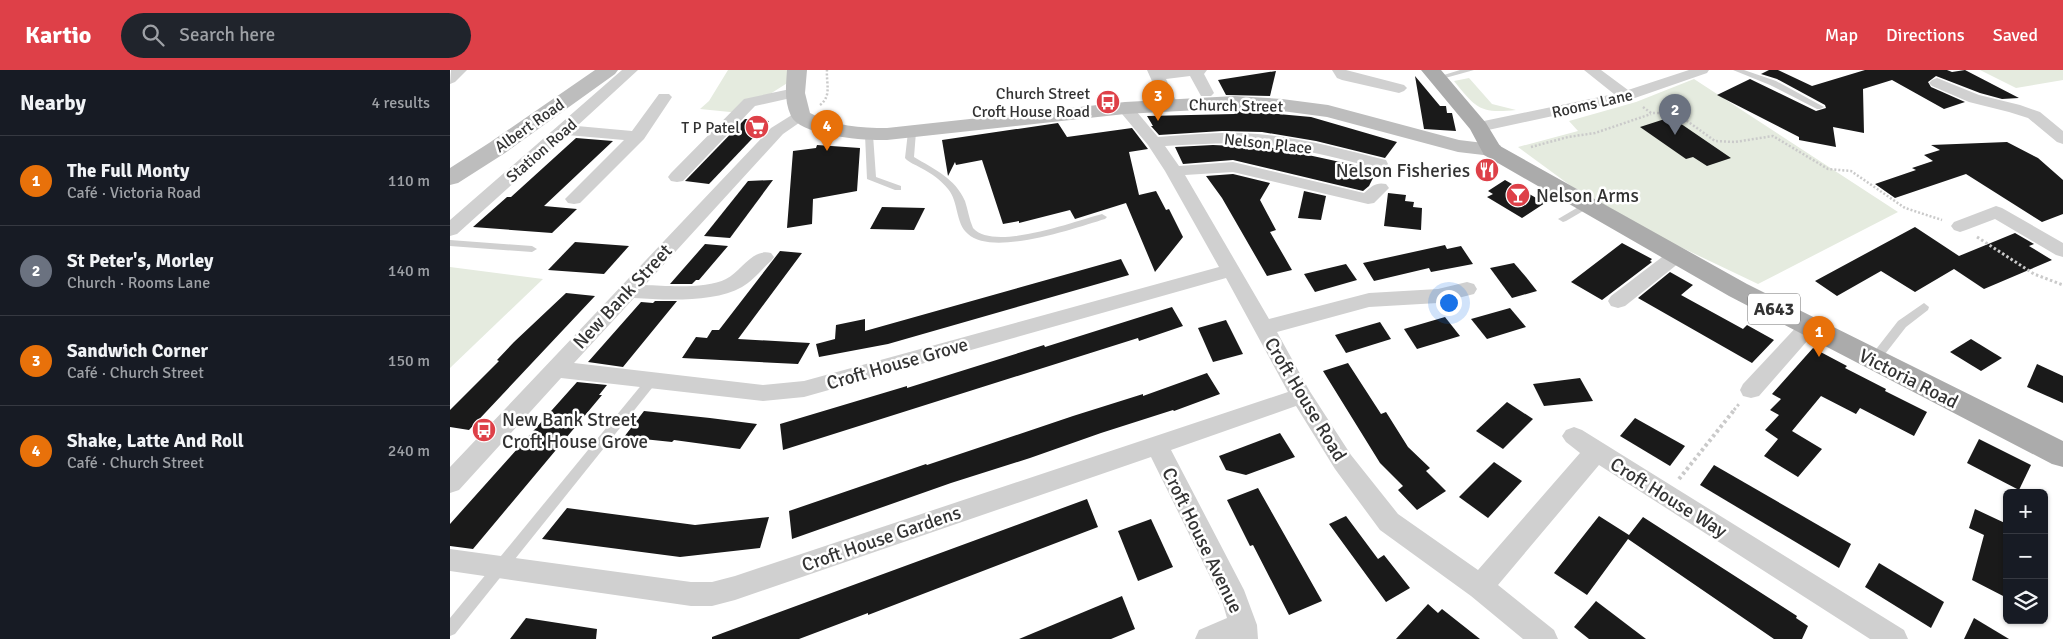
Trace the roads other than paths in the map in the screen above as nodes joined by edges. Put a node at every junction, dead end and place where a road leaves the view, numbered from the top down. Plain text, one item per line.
1 (460, 70) edge
2 (608, 70) edge
3 (631, 70) edge
4 (797, 70) edge
5 (1197, 70) edge
6 (1339, 70) edge
7 (1470, 70) edge
8 (1591, 70) edge
9 (1702, 70) edge
10 (1737, 70) edge
11 (1155, 73) edge
12 (1434, 74) edge
13 (450, 79) edge
14 (1937, 83) dead end
15 (1399, 88) dead end
16 (795, 93) junction
17 (1206, 93) dead end
18 (1627, 96) junction
19 (664, 97) dead end
20 (1170, 105) junction
21 (1820, 107) dead end
22 (1125, 108) junction
23 (800, 116) junction
24 (1478, 127) junction
25 (563, 130) junction
26 (912, 132) junction
27 (869, 135) junction
28 (638, 136) junction
29 (2063, 139) edge
30 (1154, 142) junction
31 (1492, 150) junction
32 (1380, 164) dead end
33 (1174, 171) junction
34 (677, 177) dead end
35 (450, 178) edge
36 (898, 188) dead end
37 (1380, 188) dead end
38 (574, 199) dead end
39 (1587, 205) junction
40 (1102, 217) dead end
41 (1563, 219) dead end
42 (1960, 226) road end
43 (450, 230) edge
44 (450, 243) edge
45 (532, 249) dead end
46 (2063, 251) edge
47 (1677, 255) junction
48 (764, 257) dead end
49 (1231, 270) junction
50 (1468, 289) dead end
51 (628, 291) junction
52 (1618, 301) dead end
53 (1924, 308) dead end
54 (1808, 327) junction
55 (1264, 328) junction
56 (1874, 360) junction
57 (555, 369) junction
58 (652, 380) junction
59 (1751, 390) road end
60 (1301, 396) junction
61 (1574, 436) dead end
62 (1156, 444) junction
63 (1596, 451) junction
64 (2063, 455) edge
65 (450, 483) edge
66 (450, 560) edge
67 (500, 567) junction
68 (1480, 587) junction
69 (450, 629) edge
70 (1243, 632) edge
71 (1209, 639) edge
72 (1544, 639) edge
73 (1894, 639) edge

1 - 13 street
2 - 35 main road, Albert Road
3 - 25 street, Station Road
4 - 16 main road
5 - 11 street
5 - 17 street
6 - 15 street
7 - 12 lane
8 - 18 street
9 - 18 street, Rooms Lane
10 - 21 lane
11 - 20 street
12 - 24 main road, Victoria Road / A643
14 - 29 street
16 - 23 main road
16 - 34 street
18 - 24 street, Rooms Lane
19 - 28 street
20 - 22 main road, Church Street
20 - 31 main road, Church Street
22 - 26 main road, Church Street
22 - 30 street, Croft House Road
23 - 27 main road, Church Street
23 - 51 street, New Bank Street
24 - 31 main road, Victoria Road / A643
25 - 28 street
25 - 43 street, Station Road
26 - 27 main road, Church Street
26 - 40 lane
27 - 36 lane
28 - 38 street
30 - 32 street, Nelson Place
30 - 33 street, Croft House Road
31 - 39 main road, Victoria Road / A643
33 - 37 street
33 - 49 street, Croft House Road
39 - 41 lane
39 - 47 main road, Victoria Road / A643
42 - 46 street
44 - 45 lane
47 - 52 street
47 - 54 main road, Victoria Road / A643
48 - 51 street
49 - 55 street, Croft House Road
49 - 58 street, Croft House Grove
50 - 55 street
51 - 57 street, New Bank Street
53 - 56 lane
54 - 56 main road, Victoria Road / A643
54 - 59 street
55 - 60 street, Croft House Road
56 - 64 main road, Victoria Road / A643
57 - 58 street, Croft House Grove
57 - 65 street, New Bank Street
58 - 67 lane
60 - 62 street, Croft House Gardens
60 - 68 street, Croft House Road
61 - 63 street
62 - 67 street, Croft House Gardens
62 - 70 street, Croft House Avenue
63 - 68 street, Croft House Way
63 - 73 street, Croft House Way
66 - 67 street, Croft House Gardens
67 - 69 lane
68 - 72 street, Croft House Road
70 - 71 street

